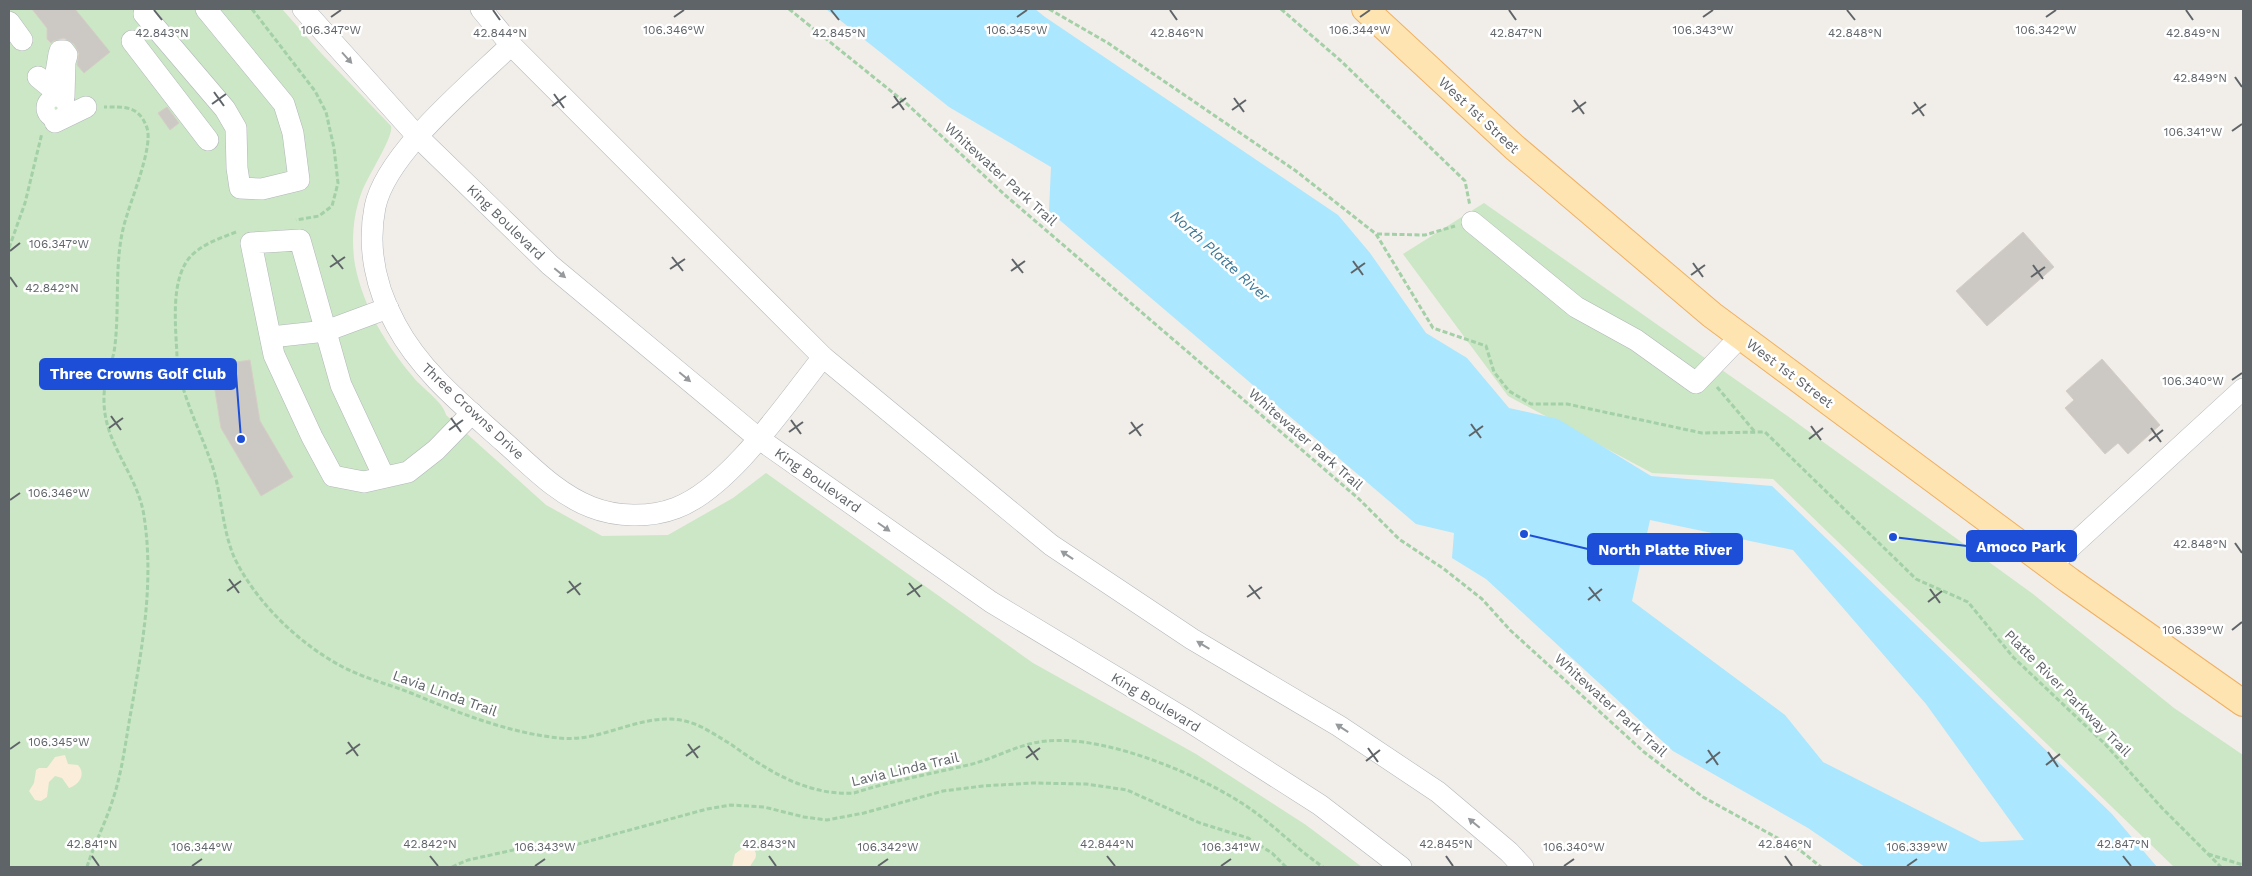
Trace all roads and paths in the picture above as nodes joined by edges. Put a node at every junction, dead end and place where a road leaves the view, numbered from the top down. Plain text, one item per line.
1 (145, 9) edge
2 (206, 9) edge
3 (252, 9) edge
4 (303, 9) edge
5 (480, 9) edge
6 (789, 9) edge
7 (1049, 9) edge
8 (1281, 9) edge
9 (1365, 9) edge
10 (9, 22) edge
11 (22, 40) dead end
12 (132, 41) dead end
13 (511, 45) junction
14 (38, 77) dead end
15 (68, 90) dead end
16 (86, 107) joint
17 (44, 129) joint
18 (417, 136) junction
19 (208, 140) dead end
20 (288, 221) dead end
21 (1472, 222) junction
22 (238, 231) dead end
23 (1376, 234) junction
24 (9, 248) edge
25 (388, 308) junction
26 (326, 331) junction
27 (1741, 336) junction
28 (270, 337) junction
29 (823, 357) junction
30 (1705, 374) junction
31 (2243, 389) edge
32 (472, 413) junction
33 (1756, 432) junction
34 (758, 438) junction
35 (384, 477) junction
36 (2050, 566) junction
37 (2243, 703) edge
38 (2205, 853) junction
39 (2243, 864) edge
40 (86, 867) edge
41 (452, 867) edge
42 (1286, 867) edge
43 (1323, 867) edge
44 (1401, 867) edge
45 (1523, 867) edge
46 (1821, 867) edge
47 (2221, 867) edge

1 - 2 street
3 - 20 path
4 -> 18 street, King Boulevard
5 - 13 street
6 - 46 path, Whitewater Park Trail
7 - 23 path, Platte River Parkway Trail
8 - 21 path
9 - 27 main road, West 1st Street
10 - 11 street
12 - 19 street
13 - 18 street, Three Crowns Drive
13 - 29 street
14 - 15 street
16 - 17 street
16 - 40 path
17 - 24 path
18 - 25 street, Three Crowns Drive
18 -> 34 street, King Boulevard
21 - 23 path
21 - 30 street
22 - 43 path, Lavia Linda Trail
23 - 33 path, Platte River Parkway Trail
25 - 26 street
25 - 32 street, Three Crowns Drive
26 - 28 street
26 - 28 street
26 - 35 street
27 - 30 street
27 - 36 main road, West 1st Street
28 - 35 street
29 - 34 street, Three Crowns Drive
45 -> 29 street
30 - 33 path, Platte River Parkway Trail
31 - 36 street
32 - 34 street, Three Crowns Drive
32 - 35 street
33 - 38 path, Platte River Parkway Trail
34 -> 44 street, King Boulevard
36 - 37 main road, West 1st Street
38 - 39 path
38 - 47 path, Platte River Parkway Trail
41 - 42 path

